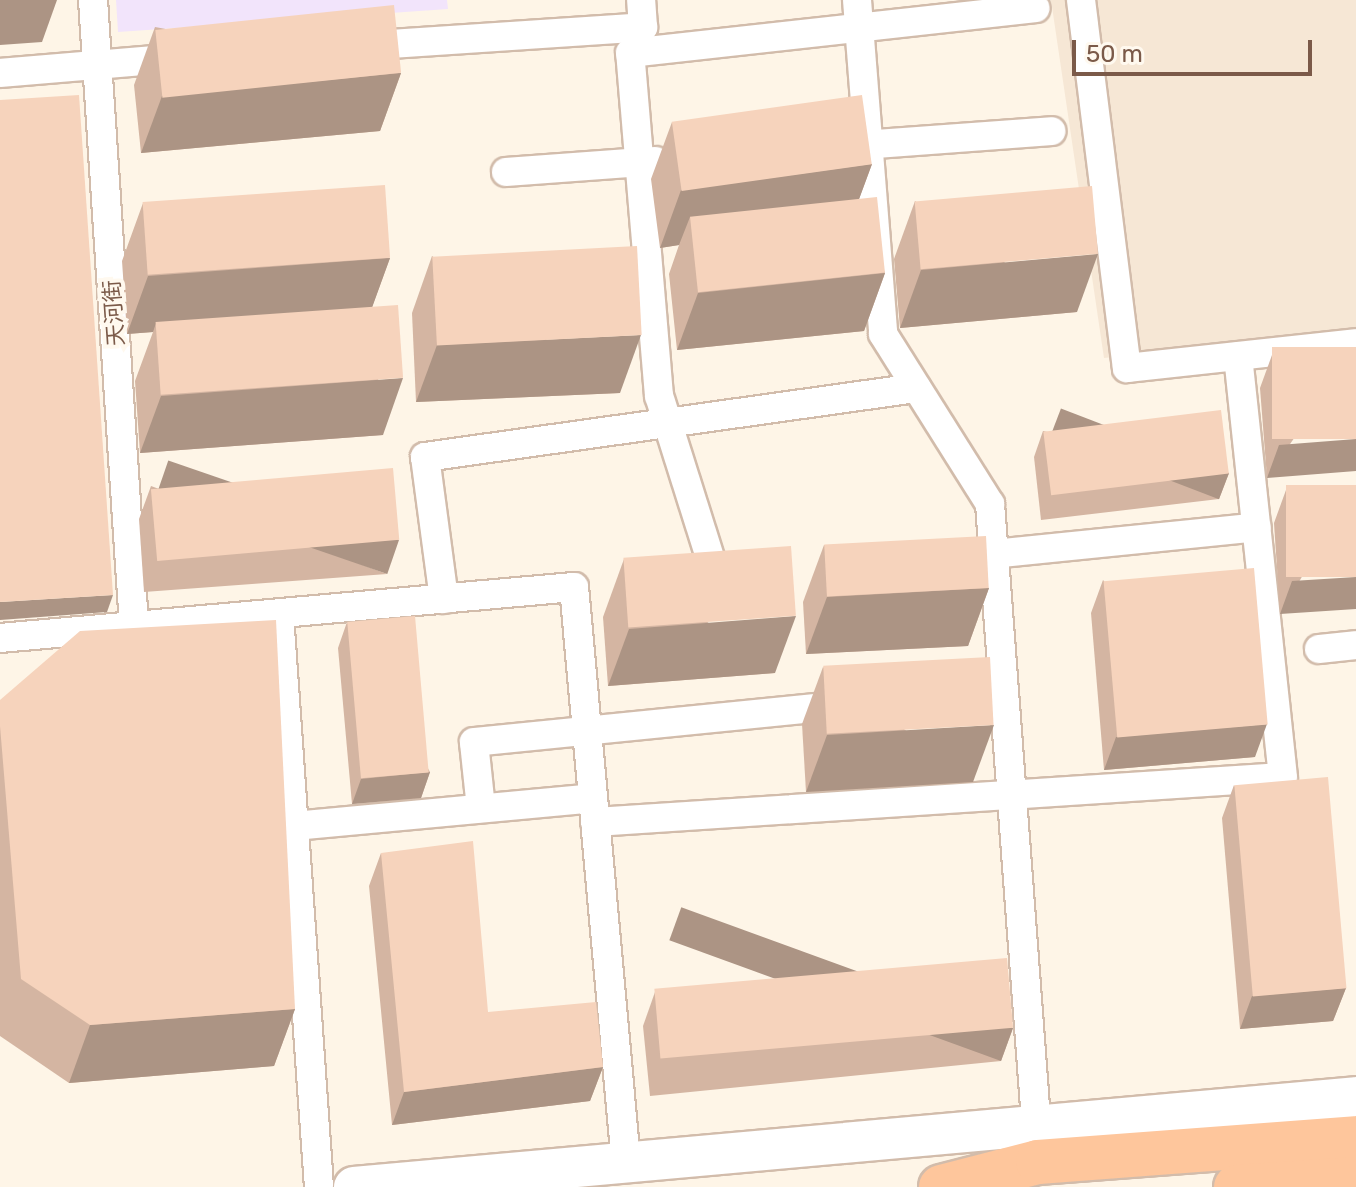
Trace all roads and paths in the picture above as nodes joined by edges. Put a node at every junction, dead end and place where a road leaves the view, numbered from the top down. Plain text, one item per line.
1 (93, 0) edge
2 (641, 0) edge
3 (857, 0) edge
4 (1081, 0) edge
5 (1036, 8) dead end
6 (332, 48) edge
7 (207, 57) edge
8 (98, 64) junction
9 (0, 73) edge
10 (1051, 131) dead end
11 (818, 149) edge
12 (693, 158) edge
13 (506, 172) dead end
14 (901, 244) dead end
15 (854, 249) edge
16 (683, 265) dead end
17 (620, 271) edge
18 (1356, 343) edge
19 (1238, 356) junction
20 (1356, 370) edge
21 (1297, 377) edge
22 (916, 388) junction
23 (1257, 527) junction
24 (993, 554) junction
25 (714, 570) edge
26 (444, 599) junction
27 (279, 615) junction
28 (134, 626) junction
29 (0, 638) edge
30 (1356, 645) edge
31 (1319, 649) dead end
32 (1004, 689) junction
33 (973, 692) edge
34 (880, 701) edge
35 (587, 731) junction
36 (481, 808) junction
37 (594, 810) junction
38 (294, 826) junction
39 (1356, 1097) edge
40 (1356, 1138) edge
41 (1037, 1141) junction
42 (626, 1162) junction
43 (1356, 1179) edge
44 (319, 1187) edge
45 (354, 1187) edge
46 (941, 1187) edge
47 (1236, 1187) edge

1 - 8 street, 天河街
2 - 6 street
3 - 22 street
4 - 19 street
5 - 25 street
7 - 8 street
8 - 9 street
8 - 28 street, 天河街
10 - 11 street
12 - 13 street
14 - 15 street
16 - 17 street
18 - 19 street
19 - 23 street
20 - 21 street
22 - 24 street
22 - 26 street
23 - 24 street
23 - 37 street
24 - 32 street
26 - 27 street
26 - 35 street
27 - 28 street
27 - 38 street
28 - 29 street
30 - 31 street
32 - 33 street
32 - 41 street
34 - 35 street
35 - 36 street
35 - 37 street
36 - 37 street
36 - 38 street
37 - 42 street
38 - 44 street
39 - 41 main road
40 - 41 highway
41 - 42 main road
41 - 46 highway
42 - 45 main road
43 - 47 highway

